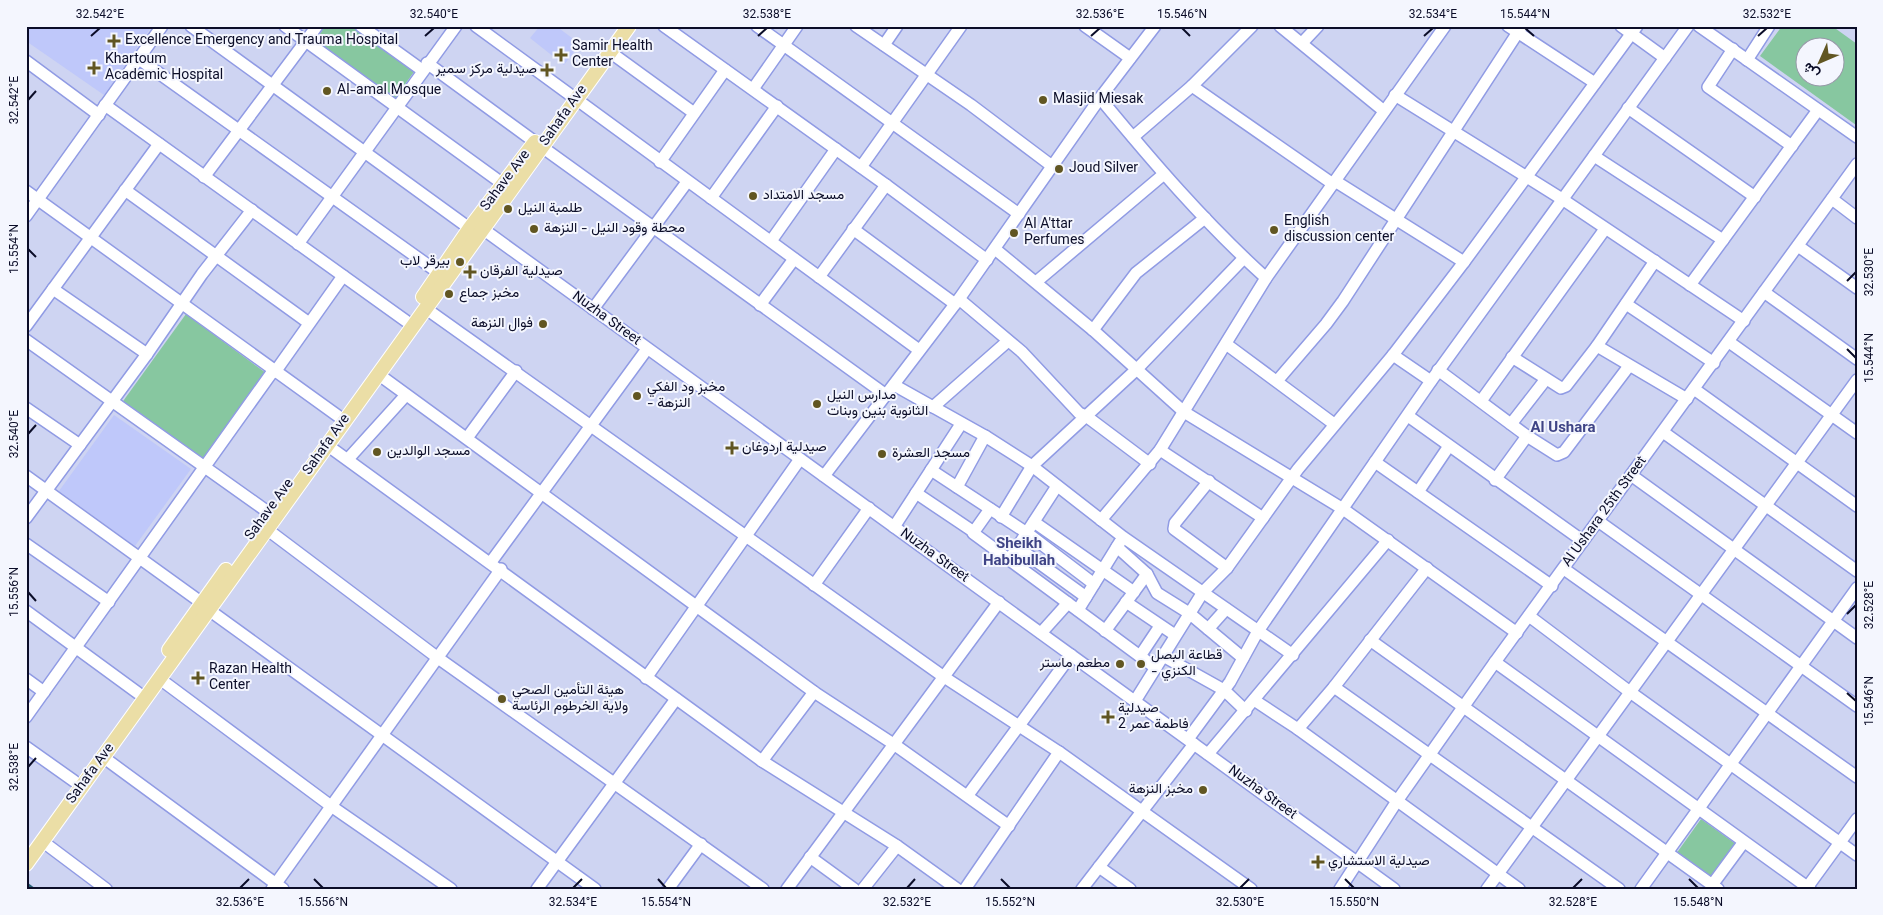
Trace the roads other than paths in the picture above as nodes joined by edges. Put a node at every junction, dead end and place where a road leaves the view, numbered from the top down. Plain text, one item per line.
1 (162, 26) edge
2 (191, 26) edge
3 (285, 26) edge
4 (317, 26) edge
5 (361, 26) edge
6 (456, 26) edge
7 (476, 26) edge
8 (619, 26) edge
9 (629, 26) edge
10 (664, 26) edge
11 (757, 26) edge
12 (797, 26) edge
13 (856, 26) edge
14 (898, 26) edge
15 (961, 26) edge
16 (1085, 26) edge
17 (1155, 26) edge
18 (1252, 26) edge
19 (1280, 26) edge
20 (1318, 26) edge
21 (1445, 26) edge
22 (1621, 26) edge
23 (1688, 26) edge
24 (1699, 26) edge
25 (1769, 26) edge
26 (1516, 28) edge
27 (1634, 30) edge
28 (307, 42) junction
29 (1302, 43) junction
30 (784, 45) junction
31 (884, 45) junction
32 (1733, 49) junction
33 (610, 52) junction
34 (1130, 58) junction
35 (1665, 58) junction
36 (139, 59) junction
37 (1748, 60) junction
38 (26, 61) edge
39 (424, 66) junction
40 (725, 70) junction
41 (927, 74) junction
42 (1595, 83) junction
43 (274, 86) junction
44 (1192, 86) junction
45 (753, 89) junction
46 (572, 96) junction
47 (1395, 96) junction
48 (1100, 98) junction
49 (397, 106) junction
50 (776, 106) junction
51 (1628, 108) junction
52 (102, 110) junction
53 (1818, 110) junction
54 (1384, 111) junction
55 (694, 113) junction
56 (892, 122) junction
57 (239, 131) junction
58 (1454, 133) junction
59 (1132, 137) junction
60 (1857, 137) edge
61 (159, 144) junction
62 (539, 144) junction
63 (1792, 146) junction
64 (836, 149) junction
65 (364, 151) junction
66 (1594, 156) junction
67 (660, 162) junction
68 (1857, 164) edge
69 (861, 166) junction
70 (1052, 166) junction
71 (1164, 174) junction
72 (204, 177) junction
73 (1528, 177) junction
74 (687, 182) junction
75 (1334, 182) junction
76 (503, 184) junction
77 (886, 185) junction
78 (125, 190) junction
79 (26, 191) edge
80 (332, 197) junction
81 (1755, 197) junction
82 (711, 198) junction
83 (1562, 199) junction
84 (1832, 199) junction
85 (38, 200) junction
86 (252, 210) junction
87 (1019, 214) junction
88 (26, 216) edge
89 (1205, 218) junction
90 (1857, 218) edge
91 (1395, 220) junction
92 (653, 228) junction
93 (477, 229) junction
94 (853, 229) junction
95 (1605, 229) junction
96 (90, 238) junction
97 (1723, 240) junction
98 (771, 241) junction
99 (298, 244) junction
100 (1798, 246) junction
101 (995, 249) junction
102 (218, 256) junction
103 (794, 258) junction
104 (1244, 258) junction
105 (987, 260) junction
106 (1655, 261) junction
107 (1464, 262) junction
108 (440, 274) junction
109 (343, 276) junction
110 (819, 277) junction
111 (1266, 278) junction
112 (1036, 282) junction
113 (1690, 285) junction
114 (1857, 288) edge
115 (54, 289) junction
116 (1764, 292) junction
117 (957, 302) junction
118 (182, 303) junction
119 (1626, 304) junction
120 (760, 305) junction
121 (425, 308) junction
122 (593, 309) junction
123 (1744, 321) junction
124 (406, 322) junction
125 (310, 323) junction
126 (26, 326) edge
127 (1093, 330) junction
128 (26, 340) edge
129 (1008, 341) junction
130 (1729, 342) junction
131 (1226, 344) junction
132 (1597, 346) junction
133 (648, 349) junction
134 (920, 350) junction
135 (147, 354) junction
136 (1392, 355) junction
137 (1512, 357) junction
138 (1857, 359) edge
139 (1714, 363) junction
140 (1629, 366) junction
141 (1137, 368) junction
142 (1438, 370) junction
143 (274, 371) junction
144 (516, 371) junction
145 (378, 374) junction
146 (1546, 379) junction
147 (1857, 380) edge
148 (1277, 381) junction
149 (1431, 381) junction
150 (894, 385) junction
151 (1694, 389) junction
152 (406, 395) junction
153 (886, 395) junction
154 (1687, 399) junction
155 (113, 401) junction
156 (1481, 401) junction
157 (933, 407) junction
158 (26, 408) edge
159 (1184, 412) junction
160 (1831, 414) junction
161 (338, 416) junction
162 (1086, 416) junction
163 (1408, 416) junction
164 (961, 424) junction
165 (1334, 424) junction
166 (1511, 424) junction
167 (591, 425) junction
168 (1663, 432) junction
169 (1857, 433) edge
170 (986, 436) junction
171 (1527, 436) junction
172 (467, 438) junction
173 (327, 444) junction
174 (80, 445) junction
175 (1449, 446) junction
176 (1160, 450) junction
177 (348, 459) junction
178 (800, 459) junction
179 (1375, 462) junction
180 (1797, 462) junction
181 (1150, 464) junction
182 (203, 466) junction
183 (1032, 466) junction
184 (931, 470) junction
185 (1632, 475) junction
186 (26, 476) edge
187 (824, 476) junction
188 (1292, 477) junction
189 (1495, 480) junction
190 (1209, 481) junction
191 (1058, 486) junction
192 (956, 487) junction
193 (47, 490) junction
194 (542, 492) junction
195 (1418, 492) junction
196 (916, 493) junction
197 (1766, 505) junction
198 (1857, 506) edge
199 (869, 508) junction
200 (990, 509) junction
201 (1343, 509) junction
202 (272, 514) junction
203 (1001, 517) junction
204 (26, 518) edge
205 (1263, 518) junction
206 (1101, 520) junction
207 (1598, 521) junction
208 (1034, 522) junction
209 (263, 527) junction
210 (894, 527) junction
211 (974, 532) junction
212 (1026, 533) junction
213 (746, 536) junction
214 (1056, 537) junction
215 (1388, 540) junction
216 (1583, 541) junction
217 (1120, 542) junction
218 (26, 544) edge
219 (1017, 547) junction
220 (1047, 548) junction
221 (1734, 550) junction
222 (140, 558) junction
223 (1009, 560) junction
224 (1037, 561) junction
225 (491, 562) junction
226 (1227, 568) junction
227 (1427, 568) junction
228 (501, 569) junction
229 (1564, 569) junction
230 (1102, 571) junction
231 (1857, 571) edge
232 (1028, 574) junction
233 (1147, 574) junction
234 (1094, 584) junction
235 (814, 585) junction
236 (1552, 586) junction
237 (1857, 588) edge
238 (1134, 592) junction
239 (1203, 592) junction
240 (1702, 594) junction
241 (1086, 597) junction
242 (109, 602) junction
243 (999, 602) junction
244 (1126, 602) junction
245 (1068, 603) junction
246 (697, 605) junction
247 (205, 606) junction
248 (1226, 609) junction
249 (1078, 610) junction
250 (26, 611) edge
251 (1189, 613) junction
252 (1529, 616) junction
253 (1833, 621) junction
254 (1160, 626) junction
255 (1208, 629) junction
256 (1105, 631) junction
257 (1258, 631) junction
258 (1041, 633) junction
259 (1517, 633) junction
260 (1174, 635) junction
261 (1857, 638) edge
262 (1370, 640) junction
263 (1667, 642) junction
264 (77, 647) junction
265 (1071, 655) junction
266 (1140, 656) junction
267 (1163, 656) junction
268 (1293, 656) junction
269 (438, 658) junction
270 (1243, 658) junction
271 (1495, 662) junction
272 (1800, 666) junction
273 (1156, 668) junction
274 (944, 677) junction
275 (646, 678) junction
276 (26, 679) edge
277 (160, 679) junction
278 (1334, 687) junction
279 (1224, 690) junction
280 (44, 692) junction
281 (814, 692) junction
282 (1630, 692) junction
283 (138, 693) junction
284 (676, 700) junction
285 (1254, 700) junction
286 (1135, 701) junction
287 (1857, 706) edge
288 (1464, 707) junction
289 (1246, 711) junction
290 (1766, 714) junction
291 (26, 717) edge
292 (1018, 724) junction
293 (1298, 729) junction
294 (382, 736) junction
295 (1599, 736) junction
296 (1191, 742) junction
297 (895, 744) junction
298 (26, 747) edge
299 (1059, 752) junction
300 (1208, 754) junction
301 (1430, 755) junction
302 (103, 756) junction
303 (762, 761) junction
304 (1730, 764) junction
305 (1857, 777) edge
306 (74, 781) junction
307 (1566, 781) junction
308 (615, 784) junction
309 (968, 795) junction
310 (1397, 800) junction
311 (331, 806) junction
312 (1698, 809) junction
313 (1141, 810) junction
314 (842, 812) junction
315 (1857, 819) edge
316 (1009, 826) junction
317 (1532, 827) junction
318 (42, 841) junction
319 (1839, 842) junction
320 (1744, 843) junction
321 (701, 844) junction
322 (897, 846) junction
323 (1666, 853) junction
324 (27, 855) edge
325 (1857, 855) edge
326 (810, 857) junction
327 (557, 861) junction
328 (1357, 862) junction
329 (1099, 866) junction
330 (1498, 874) junction
331 (277, 887) edge
332 (1715, 887) edge
333 (1807, 888) edge
334 (106, 889) edge
335 (451, 889) edge
336 (537, 889) edge
337 (595, 889) edge
338 (668, 889) edge
339 (763, 889) edge
340 (787, 889) edge
341 (854, 889) edge
342 (863, 889) edge
343 (957, 889) edge
344 (965, 889) edge
345 (1082, 889) edge
346 (1130, 889) edge
347 (1251, 889) edge
348 (1340, 889) edge
349 (1394, 889) edge
350 (1487, 889) edge
351 (1519, 889) edge
352 (1619, 889) edge
353 (1641, 889) edge

1 - 36 street
2 - 43 street, Nuzha Street
3 - 28 street
4 - 28 street
5 - 39 street
6 - 39 street
7 - 46 street
8 - 46 main road, Sahave Ave
9 - 33 main road, Sahafa Ave
10 - 40 street
11 - 30 street
12 - 30 street
13 - 31 street
14 - 31 street
15 - 41 street
16 - 34 street
17 - 34 street
18 - 44 street
19 - 29 street
20 - 29 street
21 - 47 street
22 - 27 street
23 - 35 street
24 - 32 street
25 - 37 street
26 - 42 street
26 - 58 street
27 - 35 street
27 - 42 street
28 - 43 street
28 - 49 street
29 - 54 street
30 - 45 street
30 - 56 street
31 - 41 street
32 - 37 street
32 - 63 street
33 - 46 main road, Sahafa Ave
33 - 55 street
34 - 48 street
35 - 51 street
36 - 52 street
36 - 57 street
37 - 53 street
38 - 52 street
39 - 49 street
39 - 62 street
40 - 45 street
40 - 55 street
41 - 56 street
41 - 70 street
42 - 73 street
43 - 57 street
43 - 65 street, Nuzha Street
44 - 59 street
44 - 75 street
45 - 50 street
46 - 62 main road, Sahave Ave
46 - 67 street
47 - 54 street
47 - 58 street
48 - 59 street
48 - 70 street
49 - 65 street
49 - 76 street
50 - 64 street
50 - 82 street
51 - 66 street
51 - 81 street
52 - 61 street
52 - 85 street
53 - 60 street
53 - 63 street
54 - 75 street
55 - 67 street
56 - 69 street
56 - 87 street
57 - 72 street
57 - 80 street
58 - 73 street
58 - 91 street
59 - 71 street
61 - 72 street
61 - 78 street
62 - 76 main road, Sahave Ave
62 - 92 street
62 - 93 main road, Sahafa Ave
63 - 81 street
64 - 69 street
64 - 98 street
65 - 80 street
65 - 93 street, Nuzha Street
66 - 83 street
66 - 97 street
67 - 74 street
68 - 84 street, Al Ushara 25th Street
69 - 77 street
70 - 87 street
71 - 89 street
71 - 112 street
72 - 86 street
73 - 83 street
73 - 107 street
74 - 82 street
74 - 92 street
75 - 91 street
75 - 111 street
76 - 93 main road, Sahave Ave
77 - 94 street
77 - 105 street
78 - 96 street
78 - 102 street
79 - 85 street
80 - 99 street
80 - 108 street
81 - 97 street
82 - 98 street
83 - 95 street
83 - 142 street
84 - 90 street
84 - 100 street, Al Ushara 25th Street
85 - 88 street
85 - 96 street
86 - 99 street
86 - 102 street
87 - 101 street
89 - 104 street
89 - 127 street
91 - 107 street
91 - 148 street
92 - 120 street
92 - 122 street
93 - 108 main road, Sahave Ave
93 - 121 main road, Sahafa Ave
93 - 122 street, Nuzha Street
94 - 110 street
94 - 117 street
95 - 106 street
95 - 137 street
96 - 115 street
96 - 118 street
97 - 113 street
98 - 103 street
99 - 109 street
100 - 114 street
100 - 116 street, Al Ushara 25th Street
101 - 105 street
101 - 112 street
102 - 118 street
102 - 125 street
103 - 110 street
103 - 120 street
104 - 111 street
104 - 141 street
105 - 117 street
106 - 113 street
106 - 119 street
107 - 136 street
108 - 124 main road, Sahave Ave
109 - 124 street
109 - 125 street
110 - 134 street
111 - 131 street
112 - 127 street
113 - 123 street
115 - 126 street
115 - 135 street
116 - 123 street, Al Ushara 25th Street
116 - 138 street
117 - 129 street
117 - 134 street
118 - 135 street
118 - 143 street
119 - 132 street
119 - 139 street
120 - 153 street
121 - 144 street
121 - 145 main road, Sahafa Ave
122 - 133 street, Nuzha Street
123 - 130 street, Al Ushara 25th Street
124 - 161 main road, Sahave Ave
125 - 143 street
127 - 141 street
128 - 155 street
129 - 157 street
129 - 162 street
130 - 139 street, Al Ushara 25th Street
130 - 160 street
131 - 148 street
131 - 159 street
132 - 140 street
132 - 146 street
133 - 167 street
133 - 178 street, Nuzha Street
134 - 150 street
135 - 155 street
136 - 149 street
136 - 165 street
137 - 146 street
137 - 156 street
139 - 151 street, Al Ushara 25th Street
140 - 154 street
140 - 171 street
141 - 159 street
141 - 162 street
142 - 149 street
142 - 156 street
143 - 161 street
143 - 182 street
144 - 167 street
144 - 172 street
145 - 152 street
145 - 173 main road, Sahafa Ave
146 - 166 street
147 - 160 street
148 - 165 street
149 - 163 street
150 - 153 street
150 - 157 street
151 - 154 street, Al Ushara 25th Street
151 - 180 street
152 - 172 street
152 - 177 street
153 - 187 street
154 - 168 street, Al Ushara 25th Street
155 - 174 street
155 - 182 street
156 - 166 street
157 - 164 street
158 - 174 street
159 - 176 street
159 - 188 street
160 - 169 street
160 - 180 street
161 - 202 main road, Sahave Ave
162 - 181 street
162 - 183 street
163 - 175 street
163 - 179 street
164 - 170 street
164 - 184 street
165 - 188 street
166 - 171 street
167 - 194 street
167 - 213 street
168 - 185 street, Al Ushara 25th Street
168 - 197 street
170 - 183 street
170 - 192 street
171 - 189 street
172 - 194 street
173 - 177 street
173 - 202 main road, Sahafa Ave
174 - 193 street
175 - 189 street
175 - 195 street
176 - 181 street
176 - 190 street
177 - 225 street
178 - 187 street, Nuzha Street
178 - 213 street
179 - 195 street
179 - 201 street
180 - 197 street
180 - 198 street
181 - 206 street
182 - 202 street
182 - 222 street
183 - 191 street
183 - 203 street
184 - 192 street
184 - 196 street
185 - 207 street, Al Ushara 25th Street
185 - 221 street
186 - 193 street
187 - 199 street, Nuzha Street
188 - 201 street
188 - 205 street
189 - 216 street
190 - 205 street
190 - 226 street
191 - 206 street
191 - 208 street
192 - 200 street
193 - 204 street
193 - 222 street
194 - 225 street
194 - 246 street
195 - 236 street
196 - 210 street
196 - 211 street
197 - 221 street
197 - 231 street
199 - 210 street, Nuzha Street
199 - 235 street
200 - 203 street
200 - 211 street
201 - 215 street
201 - 257 street
202 - 209 main road, Sahave Ave
203 - 212 street
205 - 226 street
206 - 217 street
207 - 216 street, Al Ushara 25th Street
207 - 240 street
208 - 212 street
208 - 214 street
209 - 247 main road, Sahave Ave
209 - 269 street
210 - 243 street, Nuzha Street
211 - 223 street
212 - 219 street
212 - 220 street
213 - 235 street
213 - 246 street
214 - 220 street
214 - 230 street
215 - 227 street
215 - 268 street
216 - 229 street, Al Ushara 25th Street
217 - 230 street
217 - 233 street
217 - 239 street
218 - 242 street
219 - 223 street
219 - 224 street
220 - 224 street
220 - 234 street
221 - 240 street
221 - 253 street
222 - 242 street
222 - 247 street
223 - 232 street
224 - 232 street
224 - 241 street
225 - 228 street
226 - 239 street
227 - 259 street
227 - 262 street
228 - 269 street
228 - 275 street
229 - 236 street, Al Ushara 25th Street
229 - 263 street
230 - 234 street
230 - 238 street
232 - 245 street
233 - 238 street
233 - 251 street
234 - 241 street
235 - 274 street
236 - 252 street, Al Ushara 25th Street
237 - 253 street
238 - 244 street
239 - 248 street
239 - 251 street
240 - 263 street
240 - 272 street
241 - 249 street
242 - 264 street
243 - 258 street, Nuzha Street
243 - 274 street
244 - 254 street
244 - 256 street
245 - 249 street
245 - 258 street
246 - 275 street
246 - 281 street
247 - 277 main road, Sahafa Ave
247 - 283 main road, Sahave Ave
247 - 294 street
248 - 255 street
248 - 257 street
249 - 256 street
250 - 264 street
251 - 255 street
251 - 260 street
252 - 259 street, Al Ushara 25th Street
252 - 282 street
253 - 261 street
253 - 272 street
254 - 260 street
254 - 266 street
255 - 270 street
256 - 266 street
257 - 268 street
257 - 270 street
258 - 265 street, Nuzha Street
259 - 271 street, Al Ushara 25th Street
260 - 267 street
262 - 278 street
262 - 288 street
263 - 282 street
263 - 290 street
264 - 280 street
264 - 283 street
265 - 286 street, Nuzha Street
265 - 292 street
266 - 273 street
267 - 273 street
267 - 279 street
268 - 285 street
269 - 294 street
269 - 308 street
270 - 279 street
271 - 288 street, Al Ushara 25th Street
271 - 295 street
272 - 287 street
272 - 290 street
273 - 286 street
274 - 292 street
274 - 297 street
275 - 284 street
276 - 280 street
277 - 302 main road, Sahafa Ave
277 - 311 street
278 - 293 street
278 - 301 street
279 - 289 street
279 - 296 street
280 - 291 street
281 - 297 street
281 - 303 street
282 - 295 street
282 - 304 street
283 - 306 main road, Sahave Ave
284 - 303 street
284 - 308 street
285 - 289 street
285 - 293 street
286 - 296 street, Nuzha Street
288 - 301 street, Al Ushara 25th Street
288 - 307 street
289 - 300 street
290 - 304 street
290 - 305 street
292 - 299 street
292 - 309 street
293 - 310 street
294 - 311 street
294 - 327 street
295 - 307 street
295 - 312 street
296 - 300 street, Nuzha Street
296 - 313 street
297 - 309 street
297 - 314 street
298 - 306 street
299 - 313 street
299 - 316 street
300 - 328 street, Nuzha Street
301 - 310 street, Al Ushara 25th Street
301 - 317 street
302 - 318 main road, Sahafa Ave
302 - 331 street
303 - 314 street
304 - 312 street
304 - 319 street
306 - 324 main road, Sahave Ave
307 - 317 street
307 - 323 street
308 - 321 street
308 - 327 street
309 - 316 street
310 - 328 street, Al Ushara 25th Street
310 - 330 street
311 - 331 street
311 - 335 street
312 - 320 street
312 - 323 street
313 - 329 street
313 - 347 street
314 - 322 street
314 - 326 street
315 - 319 street
316 - 344 street
317 - 330 street
317 - 352 street
318 - 324 main road, Sahafa Ave
318 - 334 street
319 - 325 street
319 - 333 street
320 - 332 street
320 - 333 street
321 - 338 street
321 - 339 street
322 - 342 street
322 - 343 street
323 - 332 street
323 - 353 street
326 - 340 street
326 - 341 street
327 - 336 street
327 - 337 street
328 - 348 street, Al Ushara 25th Street
328 - 349 street, Nuzha Street
329 - 345 street
329 - 346 street
330 - 350 street
330 - 351 street

